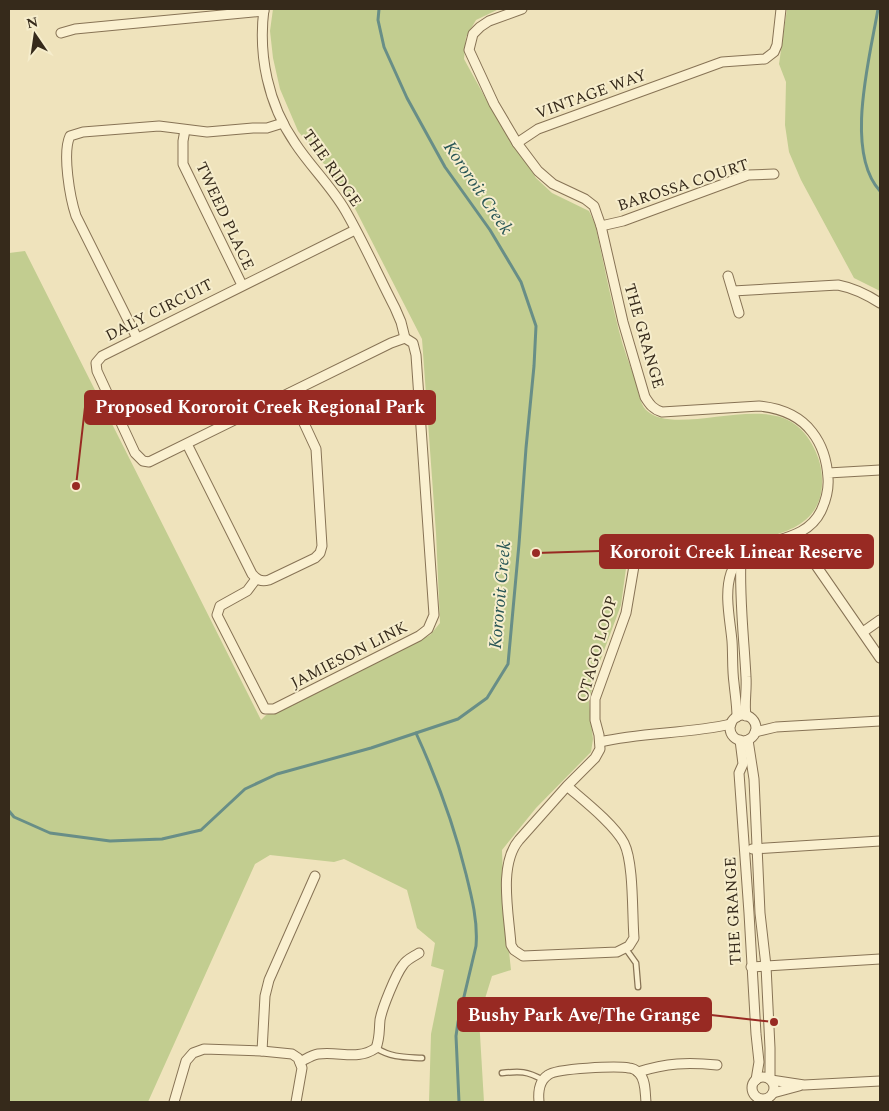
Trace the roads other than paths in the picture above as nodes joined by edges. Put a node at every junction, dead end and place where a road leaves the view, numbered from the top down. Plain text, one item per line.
1 (522, 9) edge
2 (781, 9) edge
3 (263, 13) edge
4 (61, 33) dead end
5 (282, 120) junction
6 (185, 130) junction
7 (517, 142) junction
8 (774, 174) dead end
9 (601, 226) junction
10 (356, 230) junction
11 (728, 276) dead end
12 (242, 285) junction
13 (733, 292) junction
14 (880, 303) edge
15 (739, 313) dead end
16 (137, 338) junction
17 (404, 338) junction
18 (290, 393) junction
19 (187, 444) junction
20 (880, 470) edge
21 (828, 473) junction
22 (795, 535) junction
23 (741, 557) junction
24 (256, 579) junction
25 (880, 620) edge
26 (863, 632) junction
27 (880, 658) edge
28 (880, 721) edge
29 (736, 722) junction
30 (749, 734) junction
31 (600, 742) junction
32 (567, 786) junction
33 (880, 841) edge
34 (758, 849) junction
35 (745, 850) junction
36 (315, 876) dead end
37 (626, 949) junction
38 (419, 953) dead end
39 (880, 959) edge
40 (766, 966) junction
41 (751, 967) junction
42 (638, 987) dead end
43 (376, 1048) junction
44 (262, 1051) junction
45 (770, 1053) junction
46 (758, 1054) junction
47 (422, 1058) dead end
48 (300, 1062) junction
49 (717, 1065) dead end
50 (502, 1072) dead end
51 (638, 1072) junction
52 (543, 1080) junction
53 (756, 1080) junction
54 (771, 1080) junction
55 (880, 1081) edge
56 (804, 1085) junction
57 (771, 1097) edge
58 (756, 1099) edge
59 (174, 1102) edge
60 (296, 1102) edge
61 (539, 1102) edge
62 (646, 1102) edge

1 - 7 street
2 - 7 street, VINTAGE WAY
3 - 4 street
3 - 5 street, THE RIDGE
5 - 6 street
5 - 10 street, THE RIDGE
6 - 12 street, TWEED PLACE
6 - 16 street
7 - 9 street, THE GRANGE
8 - 9 street, BAROSSA COURT
9 - 21 street, THE GRANGE
10 - 12 street, DALY CIRCUIT
10 - 17 street, THE RIDGE
11 - 13 street
12 - 16 street, DALY CIRCUIT
13 - 14 street
13 - 15 street
16 - 19 street, DALY CIRCUIT
17 - 18 street, DALY CIRCUIT
17 - 24 street, JAMIESON LINK
18 - 19 street, DALY CIRCUIT
18 - 24 street
19 - 24 street
20 - 21 street
21 - 22 street, THE GRANGE
22 - 23 street, THE GRANGE
22 - 26 street
23 - 29 street
23 - 29 street
23 - 31 street, OTAGO LOOP
25 - 26 street
26 - 27 street
28 - 30 street
29 - 30 street
29 - 30 street
29 - 31 street
30 - 34 street, THE GRANGE
30 - 35 street, THE GRANGE
31 - 32 street
32 - 37 street
32 - 37 street
33 - 34 street
34 - 35 street
34 - 40 street, THE GRANGE
35 - 41 street, THE GRANGE
36 - 44 street
37 - 42 lane
38 - 43 street
39 - 40 street
40 - 41 street
40 - 45 street, THE GRANGE
41 - 46 street, THE GRANGE
43 - 47 lane
43 - 48 street
44 - 48 street
44 - 59 street
45 - 46 street
45 - 54 street, THE GRANGE
46 - 53 street, THE GRANGE
48 - 60 street
49 - 51 street
50 - 52 lane
51 - 52 street
51 - 62 street
52 - 61 street
53 - 54 street
53 - 58 street
54 - 56 street
54 - 57 street
55 - 56 street
56 - 57 street
57 - 58 street

